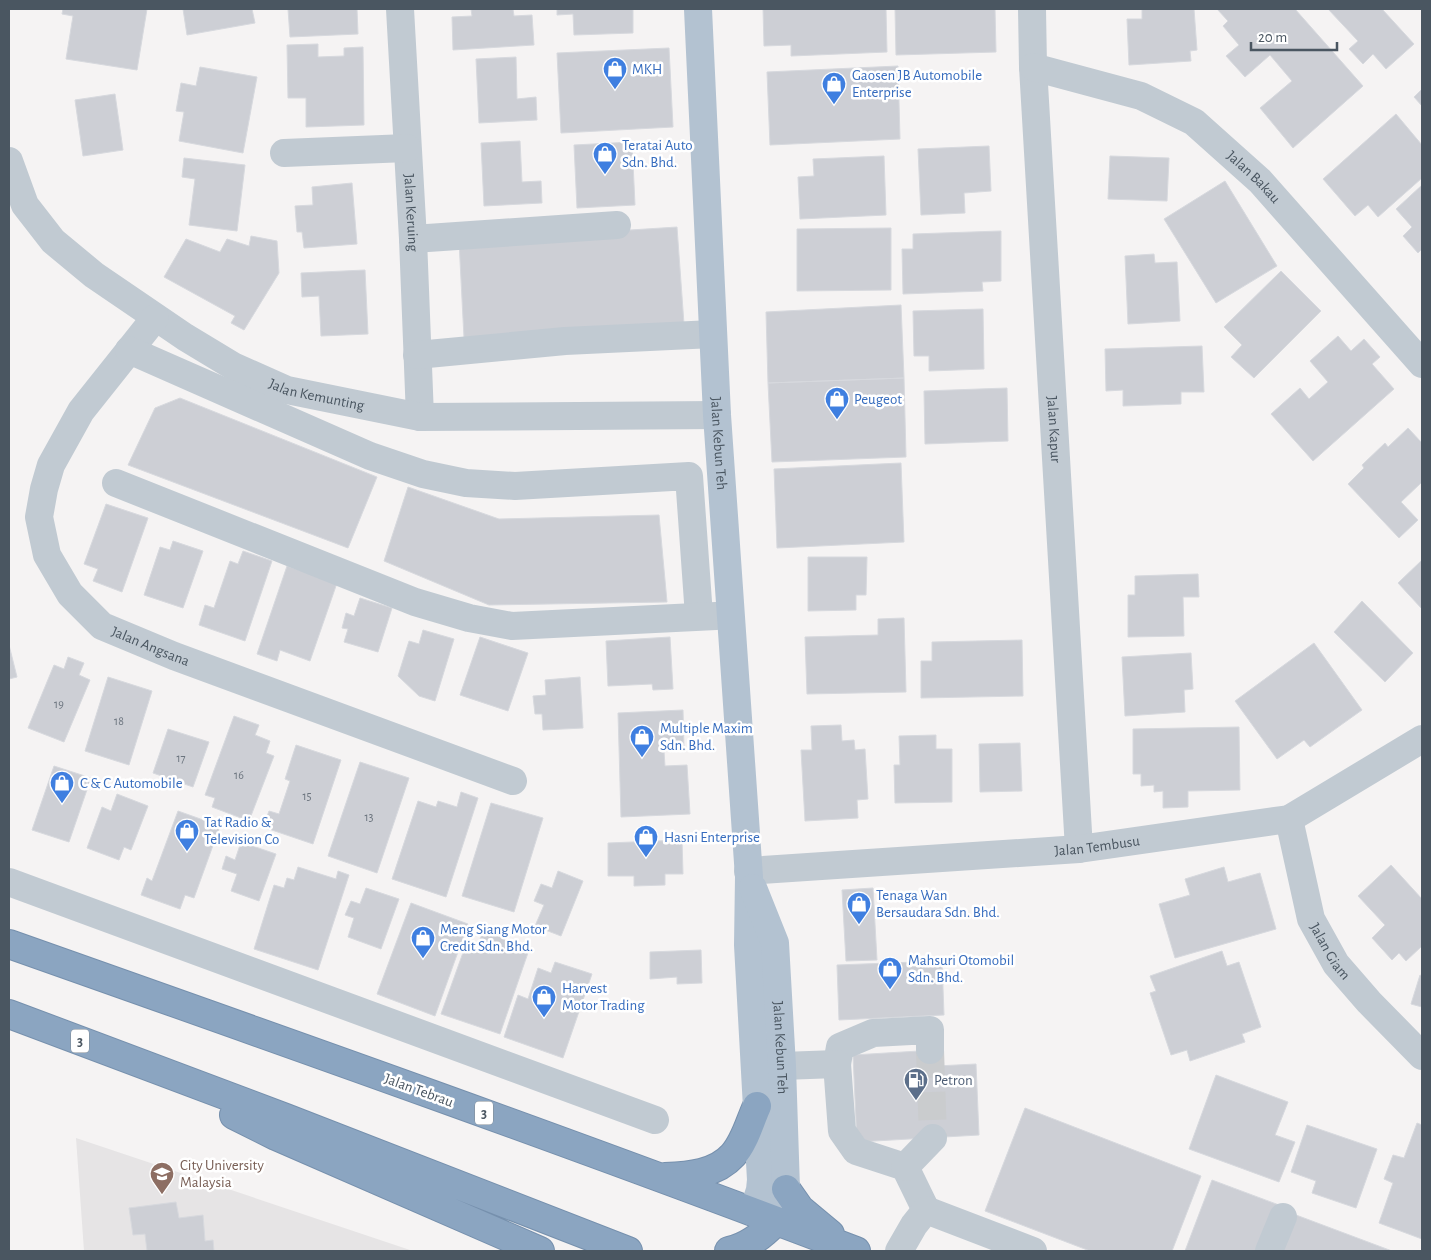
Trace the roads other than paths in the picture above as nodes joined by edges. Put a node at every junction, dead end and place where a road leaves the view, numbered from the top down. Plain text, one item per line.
1 (400, 9) edge
2 (698, 9) edge
3 (1032, 9) edge
4 (1033, 67) junction
5 (407, 148) junction
6 (284, 153) dead end
7 (9, 161) edge
8 (617, 225) dead end
9 (413, 239) junction
10 (155, 318) junction
11 (713, 334) junction
12 (129, 350) junction
13 (417, 355) junction
14 (1422, 364) edge
15 (717, 415) junction
16 (420, 417) junction
17 (116, 483) dead end
18 (731, 615) junction
19 (699, 616) junction
20 (1422, 739) edge
21 (513, 781) dead end
22 (1289, 819) junction
23 (1079, 849) junction
24 (749, 874) junction
25 (9, 882) edge
26 (9, 944) edge
27 (9, 1014) edge
28 (930, 1050) tunnel mouth
29 (1422, 1056) edge
30 (837, 1064) junction
31 (782, 1066) junction
32 (152, 1069) junction
33 (757, 1106) junction
34 (655, 1120) dead end
35 (933, 1138) dead end
36 (905, 1167) junction
37 (661, 1178) junction
38 (786, 1189) junction
39 (926, 1210) junction
40 (1283, 1217) dead end
41 (763, 1231) edge
42 (852, 1250) edge
43 (540, 1251) edge
44 (628, 1251) edge
45 (729, 1251) edge
46 (899, 1251) edge
47 (1033, 1251) edge
48 (1269, 1251) edge

1 - 5 street, Jalan Keruing
2 - 11 main road, Jalan Kebun Teh
3 - 4 street, Jalan Kapur
4 - 14 street, Jalan Bakau
4 - 23 street, Jalan Kapur
5 - 6 street
5 - 9 street, Jalan Keruing
7 - 10 street, Jalan Kemunting
8 - 9 street
9 - 13 street, Jalan Keruing
10 - 12 street, Jalan Angsana
10 - 16 street, Jalan Kemunting
11 - 13 street
11 - 15 main road, Jalan Kebun Teh
12 - 19 street
12 - 21 street, Jalan Angsana
13 - 16 street, Jalan Keruing
15 - 16 street, Jalan Kemunting
15 - 18 main road, Jalan Kebun Teh
17 - 19 street
18 - 19 street
18 - 24 main road, Jalan Kebun Teh
20 - 22 street, Jalan Tembusu
22 - 23 street, Jalan Tembusu
22 - 29 street, Jalan Giam
23 - 24 street, Jalan Tembusu
24 - 31 main road, Jalan Kebun Teh
24 - 33 main road, Jalan Kebun Teh
25 - 34 street
26 - 37 highway, Jalan Tebrau / 3
27 - 32 highway, 3
28 - 30 street
30 - 31 street
30 - 36 street
31 - 38 main road, Jalan Kebun Teh
32 - 43 highway
32 - 44 highway, 3
33 - 37 highway
33 - 41 main road, Jalan Kebun Teh
35 - 36 street
36 - 39 street
37 - 41 highway, Jalan Tebrau / 3
38 - 41 main road, Jalan Kebun Teh
38 - 42 highway
39 - 46 street
39 - 47 street
40 - 48 street
41 - 42 highway, Jalan Tebrau / 3
41 - 45 highway

